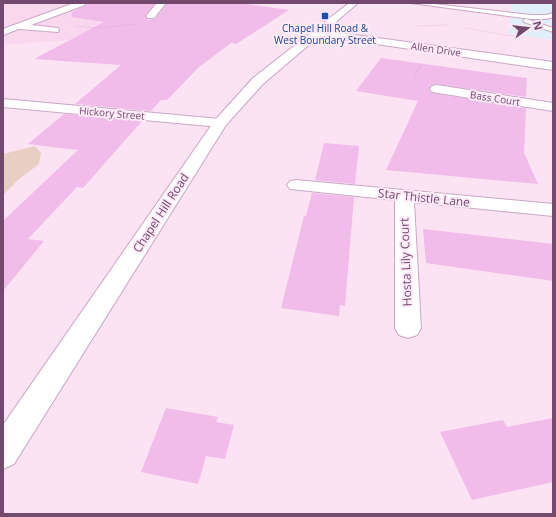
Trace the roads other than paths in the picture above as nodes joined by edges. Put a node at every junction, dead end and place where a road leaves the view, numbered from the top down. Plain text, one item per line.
1 (77, 3) edge
2 (162, 3) edge
3 (354, 3) edge
4 (413, 3) edge
5 (464, 9) junction
6 (522, 10) dead end
7 (532, 11) dead end
8 (553, 14) edge
9 (151, 16) road end
10 (14, 26) junction
11 (54, 30) dead end
12 (553, 30) edge
13 (3, 32) edge
14 (319, 33) junction
15 (553, 66) edge
16 (437, 89) dead end
17 (3, 103) edge
18 (553, 107) edge
19 (220, 123) junction
20 (296, 184) dead end
21 (404, 196) junction
22 (553, 210) edge
23 (408, 328) dead end
24 (3, 453) edge

1 - 10 street
2 - 9 street
3 - 14 street, Chapel Hill Road
4 - 5 lane
5 - 6 lane
5 - 8 lane
5 - 12 lane
7 - 8 lane
10 - 11 street
10 - 13 street
14 - 15 street, Allen Drive
14 - 19 street, Chapel Hill Road
16 - 18 street, Bass Court
17 - 19 street, Hickory Street
19 - 24 street, Chapel Hill Road
20 - 21 street, Star Thistle Lane
21 - 22 street, Star Thistle Lane
21 - 23 street, Hosta Lily Court

